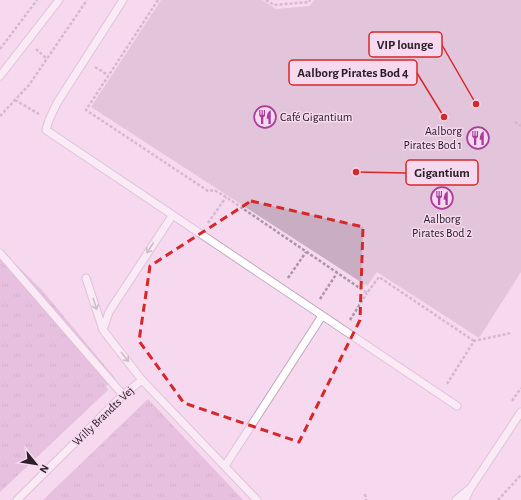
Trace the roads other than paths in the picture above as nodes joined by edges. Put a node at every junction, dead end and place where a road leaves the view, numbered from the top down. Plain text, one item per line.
1 (59, 0) edge
2 (123, 0) edge
3 (0, 76) edge
4 (172, 216) junction
5 (0, 253) edge
6 (86, 278) dead end
7 (322, 316) junction
8 (103, 330) junction
9 (142, 380) junction
10 (123, 395) junction
11 (457, 406) dead end
12 (521, 412) edge
13 (225, 466) junction
14 (470, 489) junction
15 (257, 499) edge
16 (17, 500) edge
17 (456, 500) edge
18 (465, 500) edge

1 - 3 lane
2 - 4 lane
4 - 7 lane
4 -> 8 lane
5 - 10 lane
6 -> 8 lane
7 - 11 lane
7 - 13 lane
8 -> 9 lane
9 - 10 lane, Willy Brandts Vej
9 - 13 lane, Willy Brandts Vej
10 - 16 lane, Willy Brandts Vej
12 - 14 lane
13 - 15 lane, Willy Brandts Vej
14 - 17 lane
14 - 18 lane

